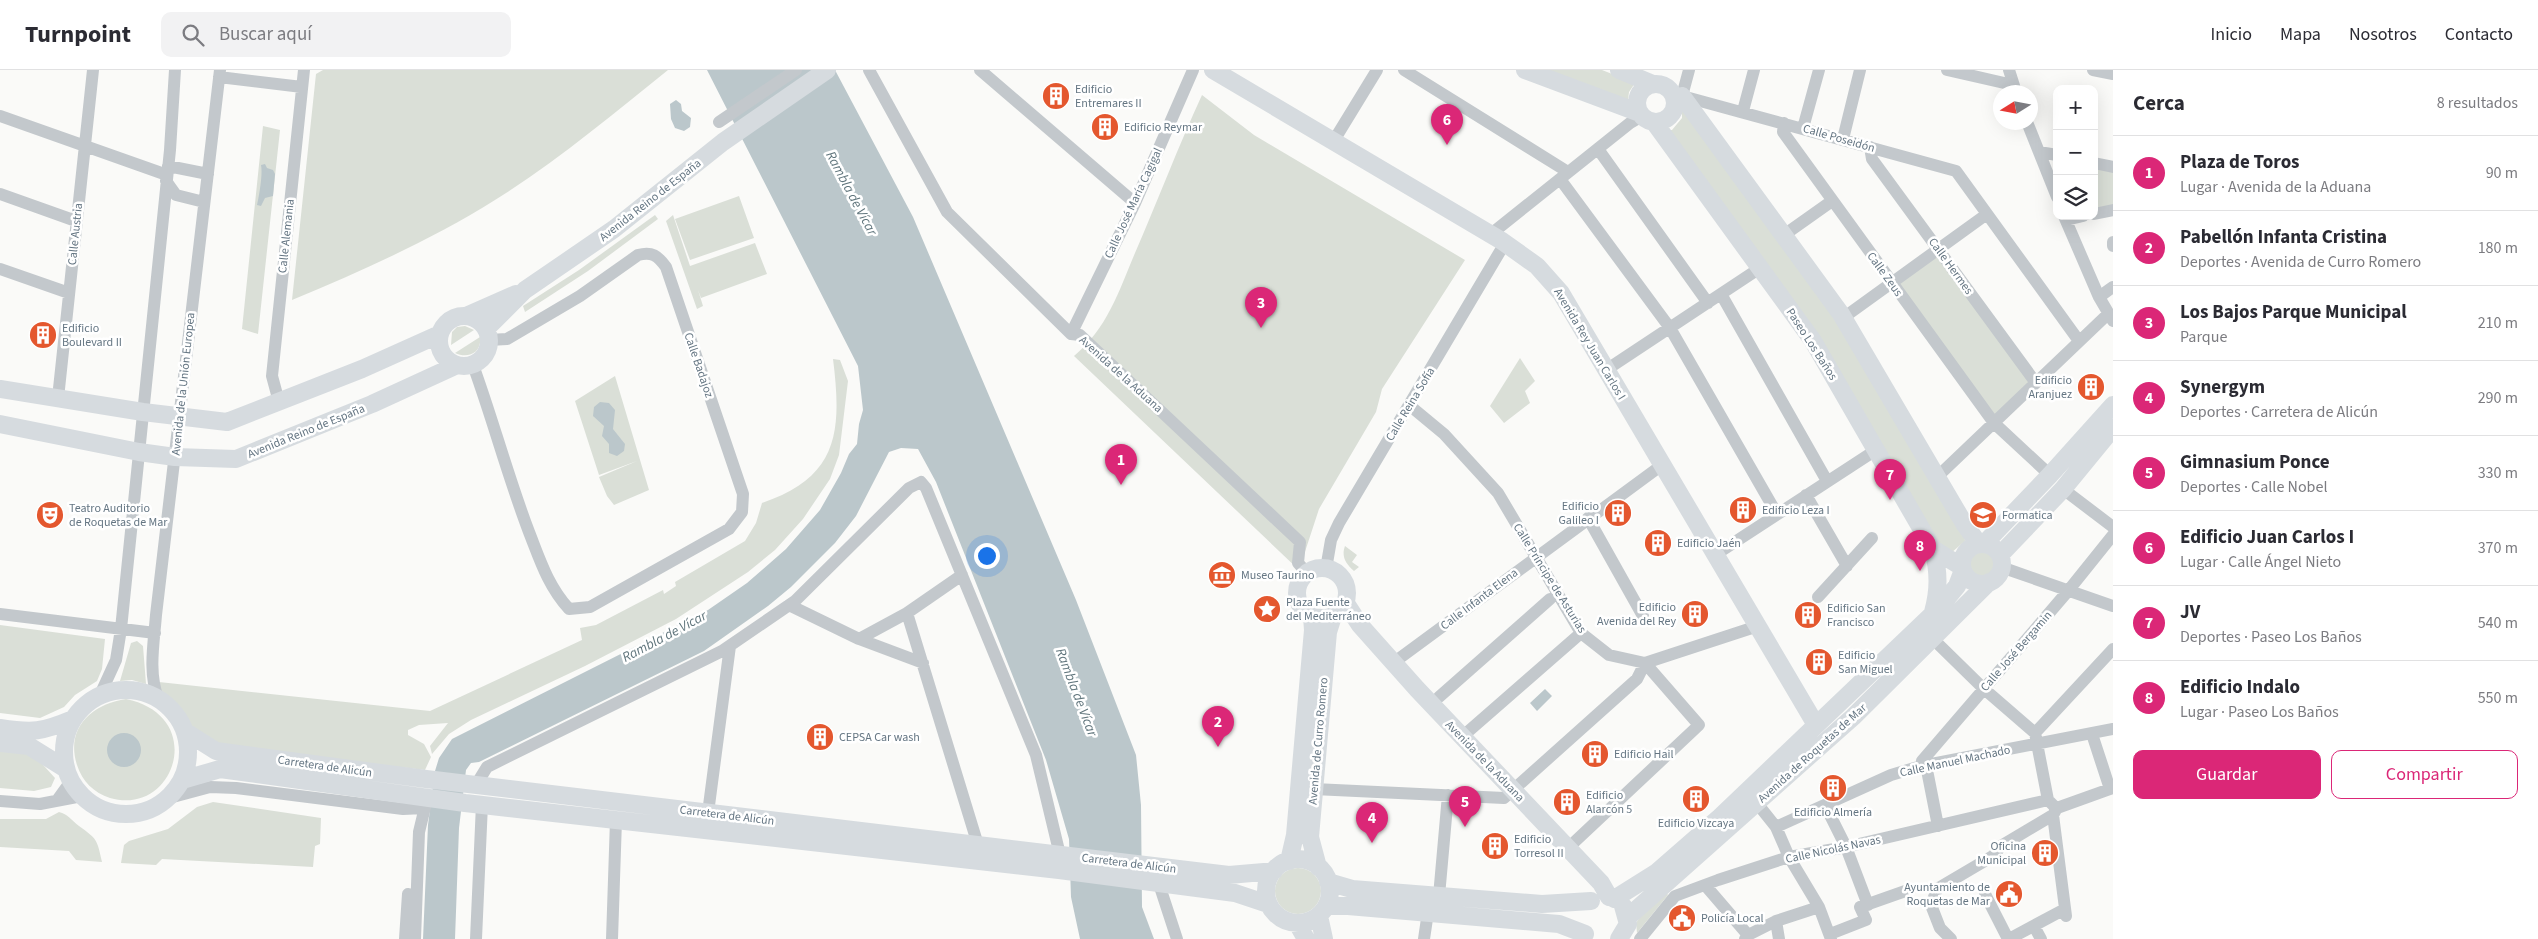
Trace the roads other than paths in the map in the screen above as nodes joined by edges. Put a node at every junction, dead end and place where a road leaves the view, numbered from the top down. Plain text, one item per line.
1 (175, 70) edge
2 (304, 70) edge
3 (796, 70) edge
4 (827, 70) edge
5 (869, 70) edge
6 (980, 70) edge
7 (1193, 70) edge
8 (1213, 70) edge
9 (1377, 70) edge
10 (1404, 70) edge
11 (1524, 70) edge
12 (1622, 70) edge
13 (1689, 70) edge
14 (1754, 70) edge
15 (1819, 70) edge
16 (1860, 70) edge
17 (1947, 70) edge
18 (2009, 70) edge
19 (2093, 70) edge
20 (90, 71) edge
21 (220, 73) edge
22 (2113, 74) edge
23 (1653, 84) junction
24 (2000, 85) edge
25 (2013, 85) edge
26 (302, 88) junction
27 (1677, 93) junction
28 (1743, 111) junction
29 (0, 116) edge
30 (1646, 117) junction
31 (719, 122) dead end
32 (1784, 123) junction
33 (1803, 128) junction
34 (2030, 130) edge
35 (1843, 139) junction
36 (1333, 142) junction
37 (85, 146) junction
38 (1870, 147) junction
39 (1598, 149) junction
40 (2039, 152) junction
41 (2053, 154) edge
42 (2098, 164) edge
43 (2113, 167) edge
44 (167, 174) junction
45 (208, 174) junction
46 (1564, 175) junction
47 (2053, 187) edge
48 (0, 194) edge
49 (1832, 201) junction
50 (204, 202) junction
51 (1135, 203) junction
52 (2113, 210) edge
53 (2098, 213) edge
54 (1987, 214) junction
55 (2066, 220) edge
56 (76, 221) junction
57 (1784, 236) junction
58 (1498, 238) junction
59 (1938, 249) junction
60 (1760, 268) junction
61 (0, 269) edge
62 (1892, 283) junction
63 (2113, 286) edge
64 (526, 290) junction
65 (69, 293) junction
66 (1721, 294) junction
67 (2099, 297) junction
68 (1708, 303) junction
69 (466, 316) junction
70 (1844, 318) junction
71 (2111, 318) edge
72 (1670, 328) junction
73 (440, 334) junction
74 (488, 334) junction
75 (1071, 334) junction
76 (2079, 341) junction
77 (465, 365) junction
78 (1606, 370) junction
79 (2036, 383) junction
80 (0, 389) edge
81 (58, 398) junction
82 (279, 402) junction
83 (1409, 405) junction
84 (2113, 405) edge
85 (143, 412) junction
86 (181, 417) junction
87 (1994, 423) junction
88 (0, 424) edge
89 (2113, 428) edge
90 (1876, 450) junction
91 (139, 452) junction
92 (175, 457) junction
93 (1662, 464) junction
94 (2050, 475) junction
95 (1937, 477) junction
96 (1828, 481) junction
97 (2063, 489) junction
98 (1806, 495) junction
99 (1777, 514) junction
100 (1588, 518) junction
101 (2113, 527) edge
102 (2113, 535) edge
103 (1872, 538) dead end
104 (1982, 544) junction
105 (1933, 549) junction
106 (1537, 555) junction
107 (1715, 555) junction
108 (2000, 561) junction
109 (1847, 566) junction
110 (1326, 569) junction
111 (1962, 569) junction
112 (1307, 573) junction
113 (962, 575) junction
114 (1989, 582) junction
115 (2068, 591) junction
116 (1818, 598) dead end
117 (1550, 599) dead end
118 (789, 605) junction
119 (2113, 606) edge
120 (1338, 610) junction
121 (907, 613) junction
122 (0, 614) edge
123 (1933, 614) junction
124 (1312, 616) junction
125 (1643, 616) dead end
126 (1758, 626) junction
127 (121, 629) junction
128 (155, 633) junction
129 (1581, 633) junction
130 (859, 639) junction
131 (1933, 639) junction
132 (730, 646) junction
133 (2113, 648) edge
134 (923, 662) junction
135 (1393, 663) junction
136 (1645, 663) junction
137 (1983, 688) junction
138 (100, 695) junction
139 (1439, 697) dead end
140 (158, 698) junction
141 (73, 719) junction
142 (1816, 725) junction
143 (0, 728) edge
144 (2113, 729) edge
145 (186, 732) junction
146 (2092, 734) junction
147 (1463, 736) junction
148 (2036, 738) junction
149 (0, 743) edge
150 (1923, 766) junction
151 (69, 775) junction
152 (182, 780) junction
153 (473, 785) junction
154 (1314, 789) junction
155 (1513, 789) junction
156 (2111, 789) edge
157 (426, 795) junction
158 (1448, 795) junction
159 (82, 796) junction
160 (169, 798) junction
161 (58, 799) junction
162 (0, 801) edge
163 (1756, 802) junction
164 (474, 803) junction
165 (1825, 805) junction
166 (2053, 808) junction
167 (403, 809) junction
168 (708, 813) junction
169 (616, 820) junction
170 (1938, 826) junction
171 (1776, 827) junction
172 (978, 845) junction
173 (1846, 847) junction
174 (1568, 848) junction
175 (1788, 857) junction
176 (1289, 861) junction
177 (1059, 862) junction
178 (1318, 867) junction
179 (1274, 871) junction
180 (1154, 878) junction
181 (1328, 882) junction
182 (1704, 885) junction
183 (1911, 889) dead end
184 (1986, 894) dead end
185 (1440, 896) junction
186 (1611, 898) junction
187 (1591, 901) junction
188 (1268, 904) junction
189 (1868, 905) junction
190 (1819, 907) junction
191 (1322, 911) junction
192 (1428, 912) junction
193 (1628, 917) junction
194 (1776, 920) junction
195 (1297, 923) junction
196 (2034, 926) junction
197 (1587, 936) edge
198 (1746, 937) edge
199 (1830, 937) edge
200 (405, 939) edge
201 (415, 939) edge
202 (476, 939) edge
203 (612, 939) edge
204 (1177, 939) edge
205 (1306, 939) edge
206 (1324, 939) edge
207 (1424, 939) edge
208 (1619, 939) edge
209 (1640, 939) edge
210 (1779, 939) edge
211 (1950, 939) edge
212 (2009, 939) edge
213 (2041, 939) edge

1 - 44 street
2 - 26 street, Calle Alemania
3 - 31 street
4 - 64 main road, Avenida Reino de España
5 - 75 street, Avenida de la Aduana
6 - 51 street
7 - 51 street, Calle José María Cagigal
8 - 36 main road, Avenida Rey Juan Carlos I
9 - 36 street
10 - 46 street
11 - 30 main road
12 - 23 main road
13 - 27 street
14 - 28 street
15 - 33 street
16 - 35 street
17 - 24 street
18 - 25 street
19 - 22 street
20 - 37 street, Calle Austria
21 - 26 street
21 - 45 street, Avenida de la Unión Europea
23 - 27 main road
23 - 30 main road
26 - 82 street, Calle Alemania
27 - 28 street, Calle Poseidón
27 - 30 main road
27 - 57 main road
28 - 32 street, Calle Poseidón
29 - 37 street
30 - 39 street
30 - 60 main road, Paseo Los Baños
32 - 33 street, Calle Poseidón
32 - 49 street, Calle Zeus
33 - 35 street, Calle Poseidón
34 - 40 street
35 - 38 street, Calle Poseidón
36 - 58 main road, Avenida Rey Juan Carlos I
37 - 44 street
37 - 56 street, Calle Austria
38 - 54 street, Calle Poseidón
38 - 59 street, Calle Hermes
39 - 46 street
39 - 68 street
40 - 41 street
40 - 47 street
42 - 43 street
44 - 45 street
44 - 50 street
44 - 85 street
45 - 50 street, Avenida de la Unión Europea
46 - 58 street
46 - 72 street
48 - 56 street
49 - 57 street
49 - 62 street, Calle Zeus
50 - 86 street, Avenida de la Unión Europea
51 - 75 street, Calle José María Cagigal
52 - 53 street
54 - 59 street
54 - 76 street, Calle Poseidón
55 - 67 street
56 - 65 street, Calle Austria
57 - 70 main road
58 - 78 main road, Avenida Rey Juan Carlos I
58 - 83 street, Calle Reina Sofía
59 - 62 street
59 - 79 street, Calle Hermes
60 - 66 street
60 - 90 main road, Paseo Los Baños
61 - 65 street
62 - 70 street
62 - 87 street, Calle Zeus
63 - 67 street
64 - 69 main road, Avenida Reino de España
64 - 74 main road, Avenida Reino de España
65 - 81 street, Calle Austria
66 - 68 street
66 - 96 street
67 - 71 street
68 - 72 street
69 - 73 main road
69 - 74 main road
70 - 95 main road
71 - 76 street
72 - 78 street
72 - 99 street
73 - 77 main road
73 - 82 main road
74 - 77 main road
74 - 77 street, Calle Badajoz
75 - 112 street, Avenida de la Aduana
76 - 79 street
77 - 92 main road, Avenida Reino de España
78 - 93 main road, Avenida Rey Juan Carlos I
79 - 87 street
80 - 81 main road
81 - 85 main road
82 - 86 main road
83 - 106 street, Calle Príncipe de Asturias
83 - 110 street, Calle Reina Sofía
84 - 94 main road
85 - 86 main road
85 - 91 street
86 - 92 street, Avenida de la Unión Europea
87 - 94 street, Calle Zeus
87 - 95 street
88 - 91 main road, Avenida Reino de España
89 - 97 main road
90 - 96 street
90 - 105 main road, Paseo Los Baños
91 - 92 main road, Avenida Reino de España
91 - 127 street
92 - 128 street, Avenida de la Unión Europea
93 - 100 street, Calle Infanta Elena
93 - 107 main road, Avenida Rey Juan Carlos I
94 - 104 main road
95 - 104 main road
96 - 98 street
97 - 101 street
97 - 108 main road
98 - 99 street
98 - 109 street
99 - 107 street
100 - 106 street, Calle Infanta Elena
100 - 125 street
102 - 115 street, Calle José Bergamin
103 - 109 street
104 - 108 main road
104 - 111 main road
105 - 111 main road, Paseo Los Baños
105 - 123 main road
106 - 129 street, Calle Príncipe de Asturias
106 - 135 street, Calle Infanta Elena
107 - 126 main road, Avenida Rey Juan Carlos I
108 - 114 main road
108 - 115 street
109 - 116 street
110 - 112 main road
110 - 120 main road
111 - 114 main road
111 - 123 main road, Avenida de Roquetas de Mar
112 - 124 main road
113 - 118 street
113 - 121 street
113 - 177 street
114 - 131 main road, Avenida de Roquetas de Mar
115 - 119 street
115 - 137 street, Calle José Bergamin
117 - 139 street
118 - 130 street
118 - 132 street
120 - 124 main road
120 - 135 main road, Avenida de la Aduana
120 - 154 main road, Avenida de Curro Romero
121 - 130 street
121 - 134 street
122 - 127 street
123 - 142 main road, Avenida de Roquetas de Mar
124 - 176 main road, Avenida de Curro Romero
126 - 136 street
126 - 142 main road, Avenida Rey Juan Carlos I
127 - 128 street
127 - 138 street
128 - 140 street, Avenida de la Unión Europea
129 - 136 street, Calle Príncipe de Asturias
129 - 147 street
130 - 134 street
131 - 137 street
131 - 163 main road, Avenida de Roquetas de Mar
132 - 153 street
132 - 168 street
133 - 148 street
134 - 172 street
135 - 147 main road, Avenida de la Aduana
136 - 155 street
136 - 174 street
137 - 148 street
137 - 150 street, Calle José Bergamin
138 - 140 main road
138 - 141 main road
140 - 145 main road
141 - 143 main road
141 - 151 main road
142 - 186 main road, Avenida de Roquetas de Mar
144 - 146 street, Calle Manuel Machado
145 - 152 main road
145 - 157 main road, Carretera de Alicún
146 - 148 street, Calle Manuel Machado
146 - 156 street
147 - 155 main road, Avenida de la Aduana
148 - 150 street, Calle Manuel Machado
148 - 166 street
149 - 151 main road
150 - 165 street, Calle Manuel Machado
150 - 170 street
151 - 159 main road
151 - 161 street
152 - 157 main road, Carretera de Alicún
152 - 160 main road
153 - 157 main road, Carretera de Alicún
153 - 168 main road, Carretera de Alicún
154 - 158 street
154 - 178 main road, Avenida de Curro Romero
155 - 158 street
155 - 174 main road, Avenida de la Aduana
156 - 166 street
157 - 164 main road, Carretera de Alicún
157 - 167 street
157 - 201 street
158 - 185 street
159 - 160 main road
159 - 161 street
160 - 167 street
161 - 162 street
163 - 171 street
163 - 193 main road, Avenida de Roquetas de Mar
164 - 169 main road, Carretera de Alicún
164 - 202 street
165 - 171 street, Calle Manuel Machado
165 - 173 street
166 - 170 street, Calle Nicolás Navas
166 - 196 street
166 - 211 street
167 - 200 street
168 - 172 main road, Carretera de Alicún
169 - 177 main road, Carretera de Alicún
169 - 203 street
170 - 173 street, Calle Nicolás Navas
171 - 175 street
172 - 177 main road, Carretera de Alicún
173 - 175 street, Calle Nicolás Navas
173 - 189 street
174 - 186 main road, Avenida de la Aduana
175 - 182 street, Calle Nicolás Navas
175 - 190 street
176 - 178 main road
176 - 179 main road
177 - 180 main road, Carretera de Alicún
178 - 181 main road
179 - 180 main road, Carretera de Alicún
179 - 188 main road
180 - 188 main road, Carretera de Alicún
180 - 204 street
181 - 185 main road
181 - 191 main road
182 - 198 street
182 - 209 street, Calle Nicolás Navas
183 - 189 street
184 - 212 street
185 - 187 main road
186 - 187 main road, Avenida de Roquetas de Mar
186 - 193 main road, Avenida de la Aduana
187 - 197 main road
188 - 195 main road
189 - 199 street
190 - 194 street
190 - 199 street
191 - 192 main road
191 - 195 main road
191 - 206 main road
192 - 197 main road
192 - 207 street
193 - 208 main road
194 - 198 street
194 - 210 street
195 - 205 main road
196 - 212 street
196 - 213 street

